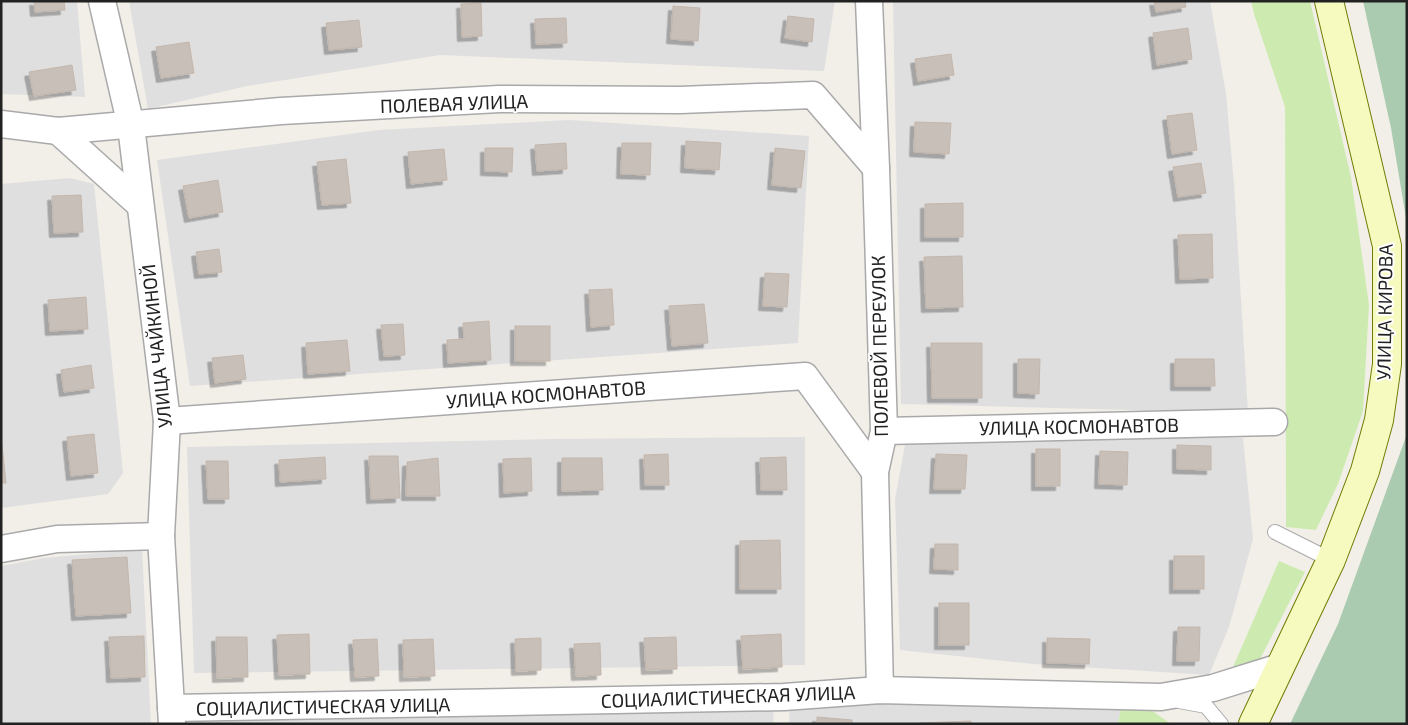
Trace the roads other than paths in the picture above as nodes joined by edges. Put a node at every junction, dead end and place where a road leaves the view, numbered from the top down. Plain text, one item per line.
1 (102, 1) edge
2 (869, 1) edge
3 (1329, 1) edge
4 (1, 124) edge
5 (131, 126) junction
6 (58, 132) junction
7 (876, 168) junction
8 (139, 204) junction
9 (167, 421) junction
10 (1274, 422) dead end
11 (884, 431) junction
12 (875, 472) junction
13 (1276, 532) dead end
14 (161, 536) junction
15 (1, 549) edge
16 (1331, 560) junction
17 (1280, 667) junction
18 (880, 690) junction
19 (1161, 697) junction
20 (172, 716) edge
21 (1221, 724) edge
22 (1253, 724) edge

1 - 5 street, УЛИЦА ЧАЙКИНОЙ
2 - 7 street, ПОЛЕВОЙ ПЕРЕУЛОК
3 - 16 main road, УЛИЦА КИРОВА
4 - 6 street, ПОЛЕВАЯ УЛИЦА
5 - 6 street, ПОЛЕВАЯ УЛИЦА
5 - 7 street, ПОЛЕВАЯ УЛИЦА
5 - 8 street, УЛИЦА ЧАЙКИНОЙ
6 - 8 street
7 - 11 street, ПОЛЕВОЙ ПЕРЕУЛОК
8 - 9 street, УЛИЦА ЧАЙКИНОЙ
9 - 12 street, УЛИЦА КОСМОНАВТОВ
9 - 14 street, УЛИЦА ЧАЙКИНОЙ
10 - 11 street, УЛИЦА КОСМОНАВТОВ
11 - 12 street, ПОЛЕВОЙ ПЕРЕУЛОК
12 - 18 street, ПОЛЕВОЙ ПЕРЕУЛОК
13 - 16 lane
14 - 15 street
14 - 20 street, УЛИЦА ЧАЙКИНОЙ
16 - 17 main road, УЛИЦА КИРОВА
17 - 19 street, СОЦИАЛИСТИЧЕСКАЯ УЛИЦА
17 - 22 main road, УЛИЦА КИРОВА
18 - 19 street, СОЦИАЛИСТИЧЕСКАЯ УЛИЦА
18 - 20 street, СОЦИАЛИСТИЧЕСКАЯ УЛИЦА
19 - 21 lane

